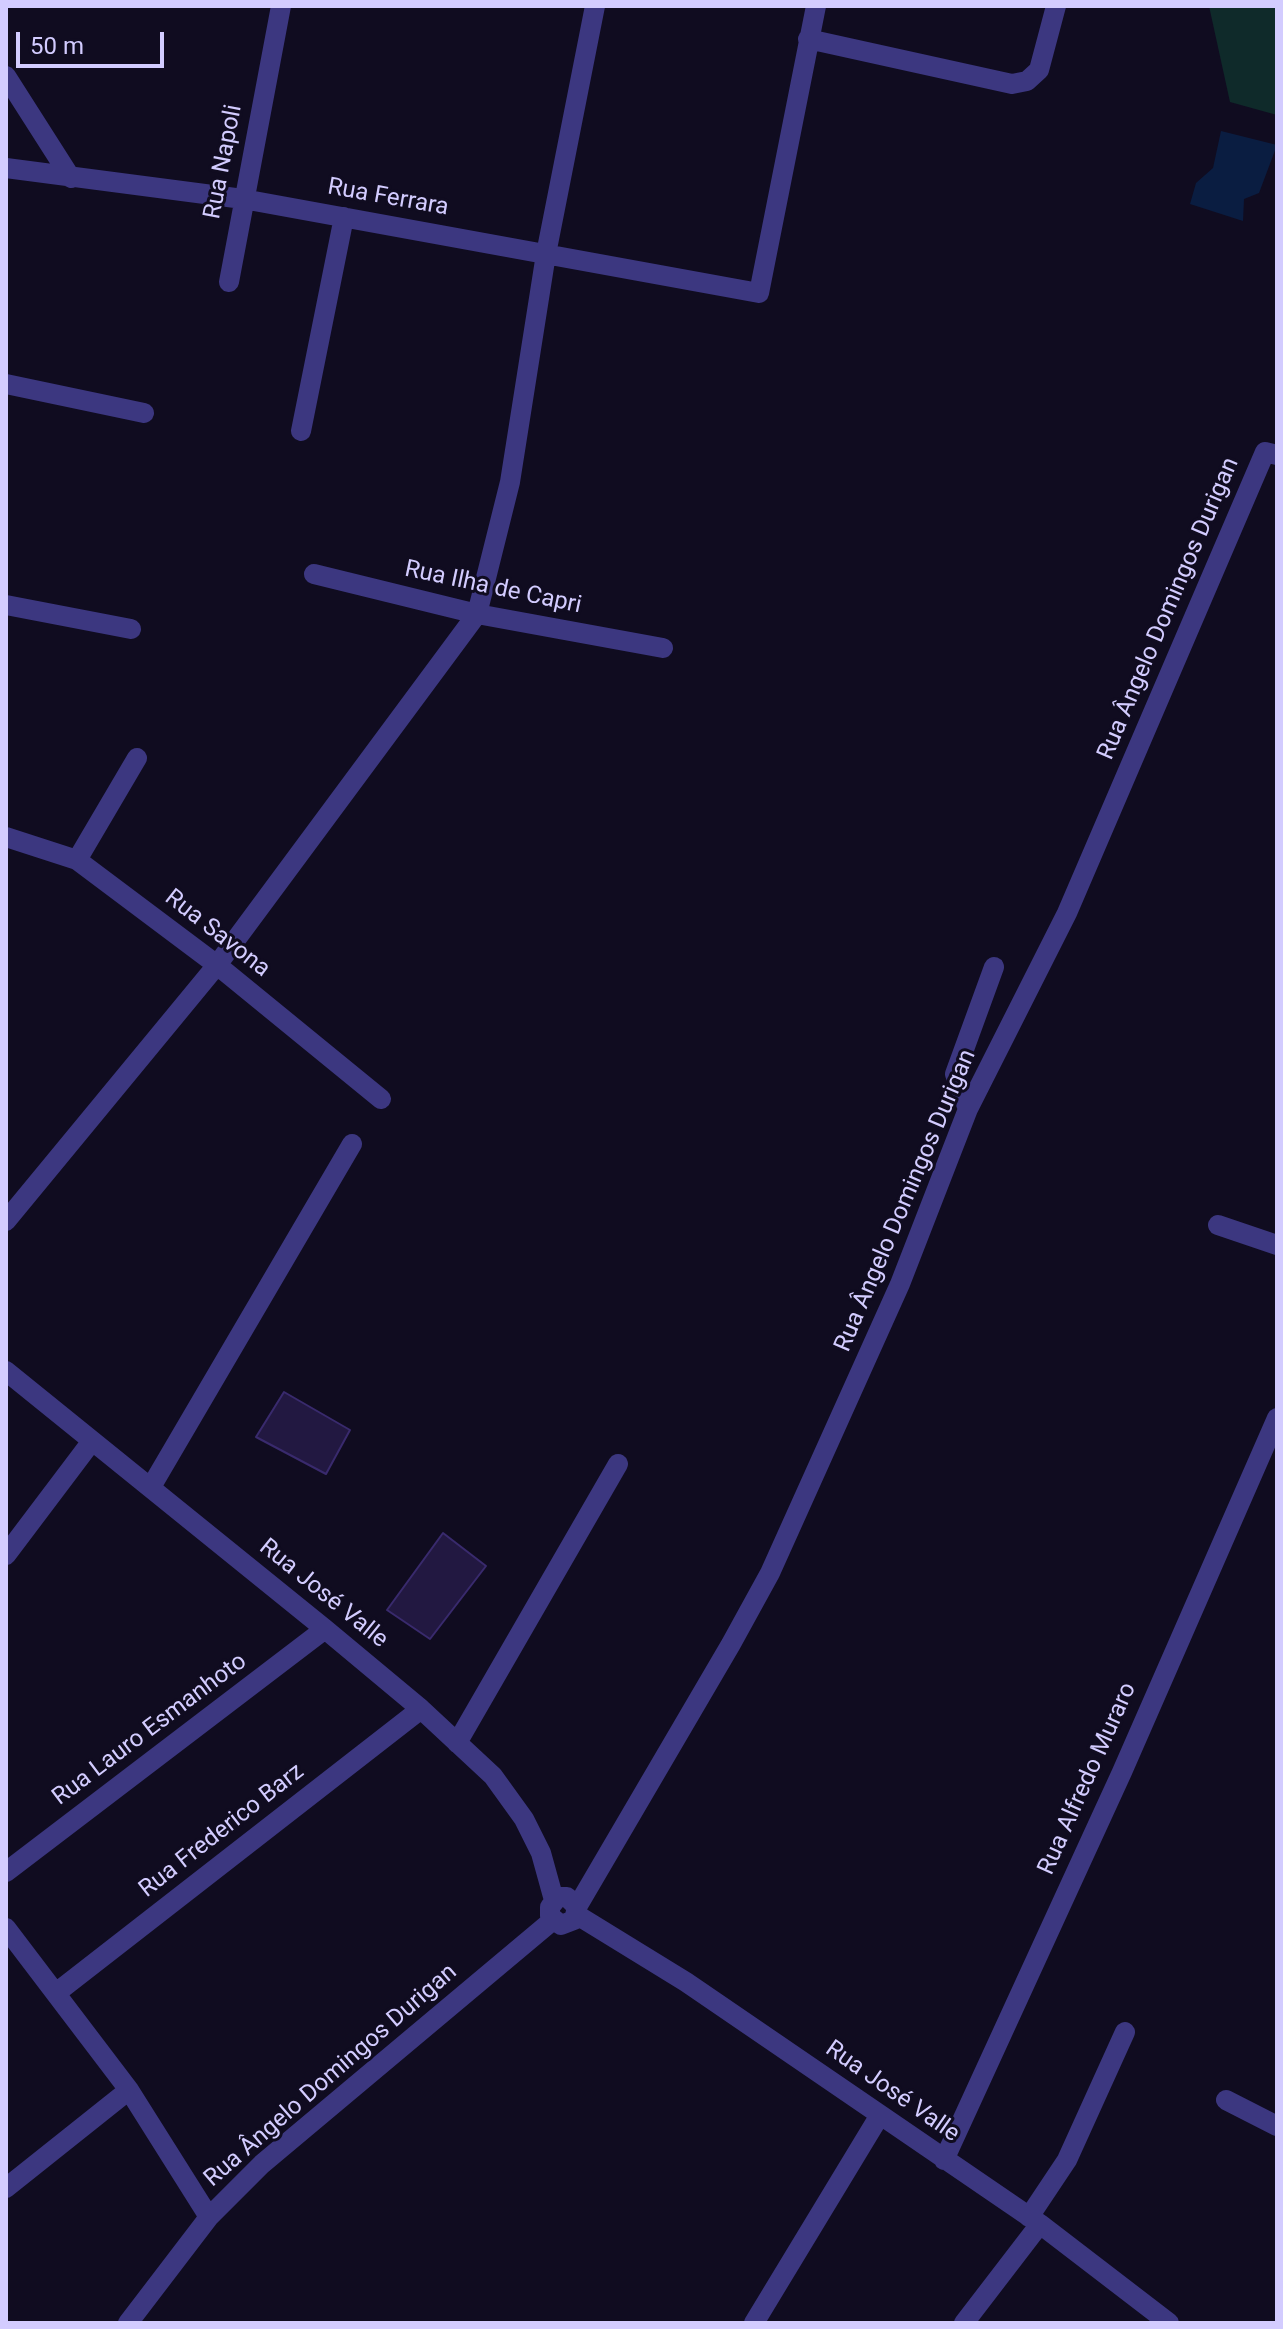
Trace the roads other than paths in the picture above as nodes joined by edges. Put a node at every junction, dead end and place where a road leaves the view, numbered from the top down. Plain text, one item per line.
1 (281, 6) edge
2 (595, 6) edge
3 (816, 6) edge
4 (1056, 6) edge
5 (808, 39) junction
6 (6, 76) edge
7 (6, 168) edge
8 (71, 178) junction
9 (243, 199) junction
10 (344, 217) junction
11 (546, 254) junction
12 (229, 282) dead end
13 (6, 384) edge
14 (144, 413) dead end
15 (301, 431) dead end
16 (1271, 454) edge
17 (314, 574) dead end
18 (6, 605) edge
19 (477, 614) junction
20 (131, 629) dead end
21 (663, 648) dead end
22 (137, 758) dead end
23 (6, 837) edge
24 (77, 860) junction
25 (217, 965) junction
26 (994, 967) dead end
27 (381, 1099) dead end
28 (968, 1109) junction
29 (352, 1144) dead end
30 (6, 1221) edge
31 (1218, 1225) dead end
32 (1277, 1245) edge
33 (6, 1371) edge
34 (1277, 1418) edge
35 (92, 1441) junction
36 (618, 1464) dead end
37 (151, 1487) junction
38 (6, 1555) edge
39 (325, 1629) junction
40 (421, 1709) junction
41 (457, 1743) junction
42 (6, 1872) edge
43 (554, 1910) junction
44 (577, 1911) junction
45 (6, 1928) edge
46 (56, 1993) junction
47 (1125, 2032) dead end
48 (129, 2090) junction
49 (1226, 2100) dead end
50 (880, 2115) junction
51 (1277, 2126) edge
52 (944, 2160) junction
53 (6, 2188) edge
54 (209, 2217) junction
55 (1035, 2221) junction
56 (1144, 2315) edge
57 (759, 2321) edge
58 (128, 2323) edge
59 (964, 2323) edge
60 (1169, 2323) edge

1 - 9 street, Rua Napoli
2 - 11 street
3 - 5 street
4 - 5 street
5 - 11 street, Rua Ferrara
6 - 8 street
7 - 8 street, Rua Ferrara
8 - 9 street, Rua Ferrara
9 - 10 street, Rua Ferrara
9 - 12 street, Rua Napoli
10 - 11 street, Rua Ferrara
10 - 15 street
11 - 19 street
13 - 14 street
16 - 28 street, Rua Ângelo Domingos Durigan
17 - 19 street, Rua Ilha de Capri
18 - 20 street
19 - 21 street, Rua Ilha de Capri
19 - 25 street
22 - 24 street
23 - 24 street, Rua Savona
24 - 25 street, Rua Savona
25 - 27 street, Rua Savona
25 - 30 street
26 - 28 street
28 - 44 street, Rua Ângelo Domingos Durigan
29 - 37 street
31 - 32 street
33 - 35 street, Rua José Valle
34 - 52 street, Rua Alfredo Muraro
35 - 37 street, Rua José Valle
35 - 38 street
36 - 41 street
37 - 39 street, Rua José Valle
39 - 40 street, Rua José Valle
39 - 42 street, Rua Lauro Esmanhoto
40 - 41 street, Rua José Valle
40 - 46 street, Rua Frederico Barz
41 - 43 street, Rua José Valle
43 - 44 street
43 - 54 street, Rua Ângelo Domingos Durigan
44 - 50 street, Rua José Valle
45 - 46 street
46 - 48 street
47 - 55 street
48 - 53 street
48 - 54 street
49 - 51 street
50 - 52 street, Rua José Valle
50 - 57 street
52 - 55 street, Rua José Valle
54 - 58 street, Rua Ângelo Domingos Durigan
55 - 56 street, Rua José Valle
55 - 59 street
56 - 60 street, Rua José Valle

